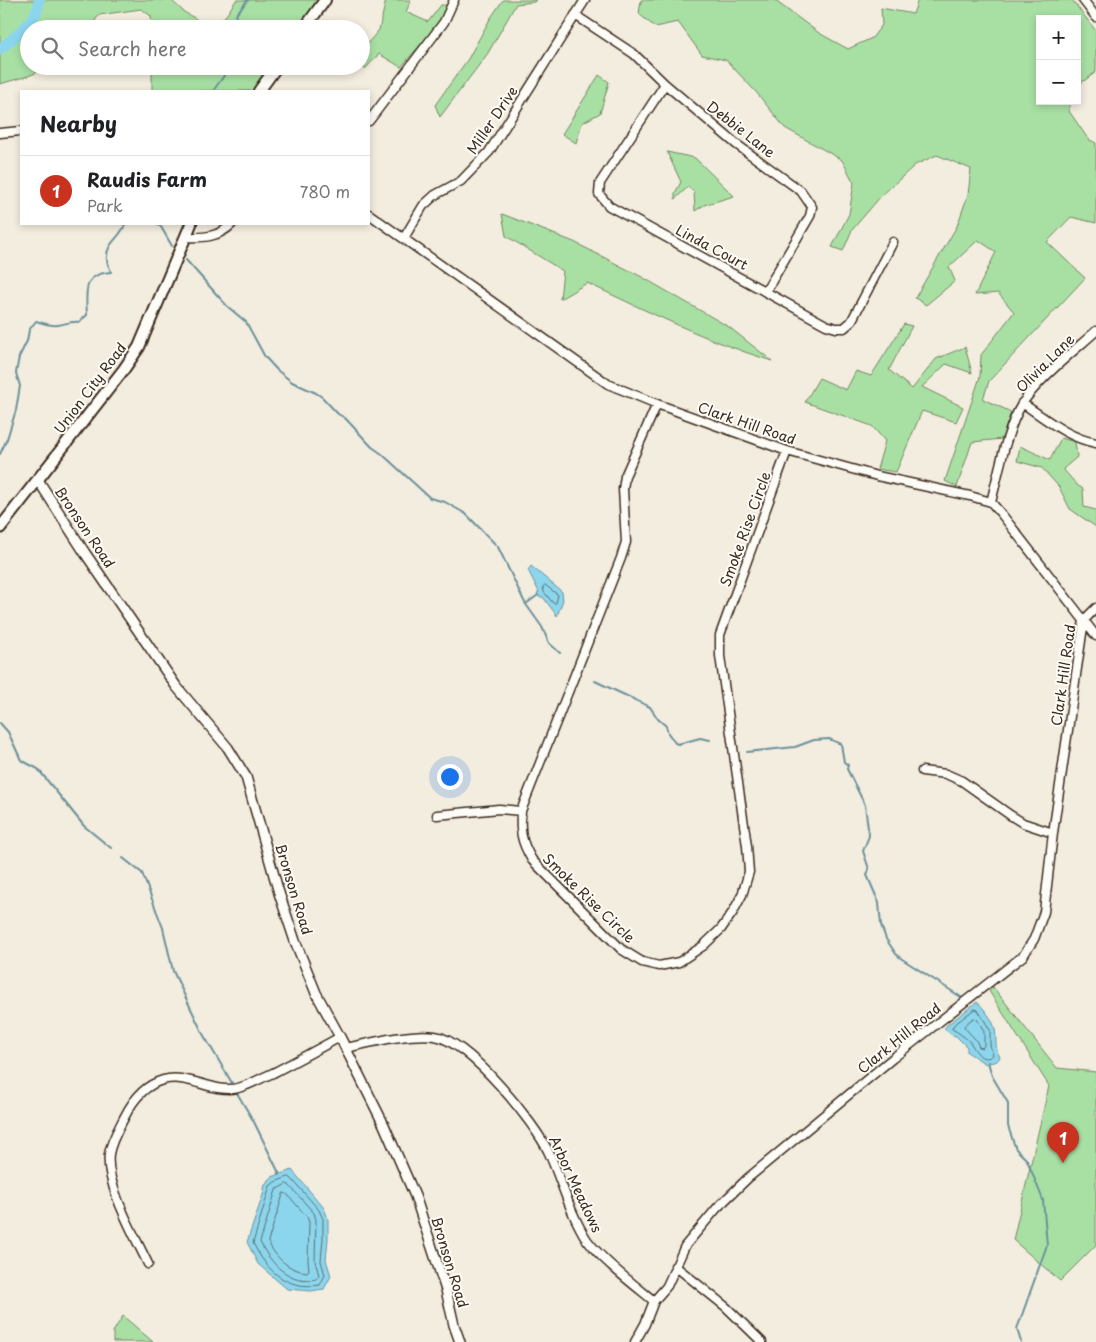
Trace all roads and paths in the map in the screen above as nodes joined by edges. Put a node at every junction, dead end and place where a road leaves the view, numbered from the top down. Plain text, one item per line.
1 (325, 0) edge
2 (454, 0) edge
3 (585, 0) edge
4 (1083, 0) edge
5 (576, 16) junction
6 (1096, 17) edge
7 (311, 20) edge
8 (271, 75) edge
9 (666, 84) junction
10 (261, 90) edge
11 (370, 120) edge
12 (20, 131) edge
13 (0, 133) edge
14 (370, 215) edge
15 (192, 225) edge
16 (231, 225) edge
17 (186, 237) junction
18 (404, 238) junction
19 (893, 242) dead end
20 (766, 291) junction
21 (1096, 331) edge
22 (1022, 403) junction
23 (657, 404) junction
24 (1096, 443) edge
25 (787, 451) junction
26 (38, 480) junction
27 (991, 502) junction
28 (0, 528) edge
29 (1096, 608) edge
30 (1084, 620) junction
31 (1096, 636) edge
32 (922, 771) dead end
33 (521, 811) junction
34 (438, 815) dead end
35 (1053, 833) junction
36 (340, 1037) junction
37 (346, 1048) junction
38 (148, 1264) dead end
39 (675, 1266) junction
40 (654, 1301) junction
41 (460, 1342) edge
42 (635, 1342) edge
43 (762, 1342) edge

1 - 7 main road
2 - 11 street
3 - 5 street, Miller Drive
4 - 6 street
5 - 9 street, Debbie Lane
5 - 18 street, Miller Drive
8 - 10 main road
9 - 20 street, Debbie Lane
9 - 20 street, Linda Court
12 - 13 street
14 - 18 street, Clark Hill Road
15 - 17 main road, Union City Road
16 - 17 street
17 - 26 main road, Union City Road
18 - 23 street, Clark Hill Road
19 - 20 street, Linda Court
21 - 22 street, Olivia Lane
22 - 24 street
22 - 27 street, Olivia Lane
23 - 25 street, Clark Hill Road
23 - 33 street, Smoke Rise Circle
25 - 27 street, Clark Hill Road
25 - 33 street, Smoke Rise Circle
26 - 28 main road, Union City Road
26 - 36 street, Bronson Road
27 - 30 street, Clark Hill Road
29 - 30 street
30 - 31 street
30 - 35 street, Clark Hill Road
32 - 35 street
33 - 34 street
35 - 39 street, Clark Hill Road
36 - 37 street, Bronson Road
36 - 38 street
37 - 40 street, Arbor Meadows
37 - 41 street, Bronson Road
39 - 40 street, Clark Hill Road
39 - 43 street
40 - 42 street, Clark Hill Road

